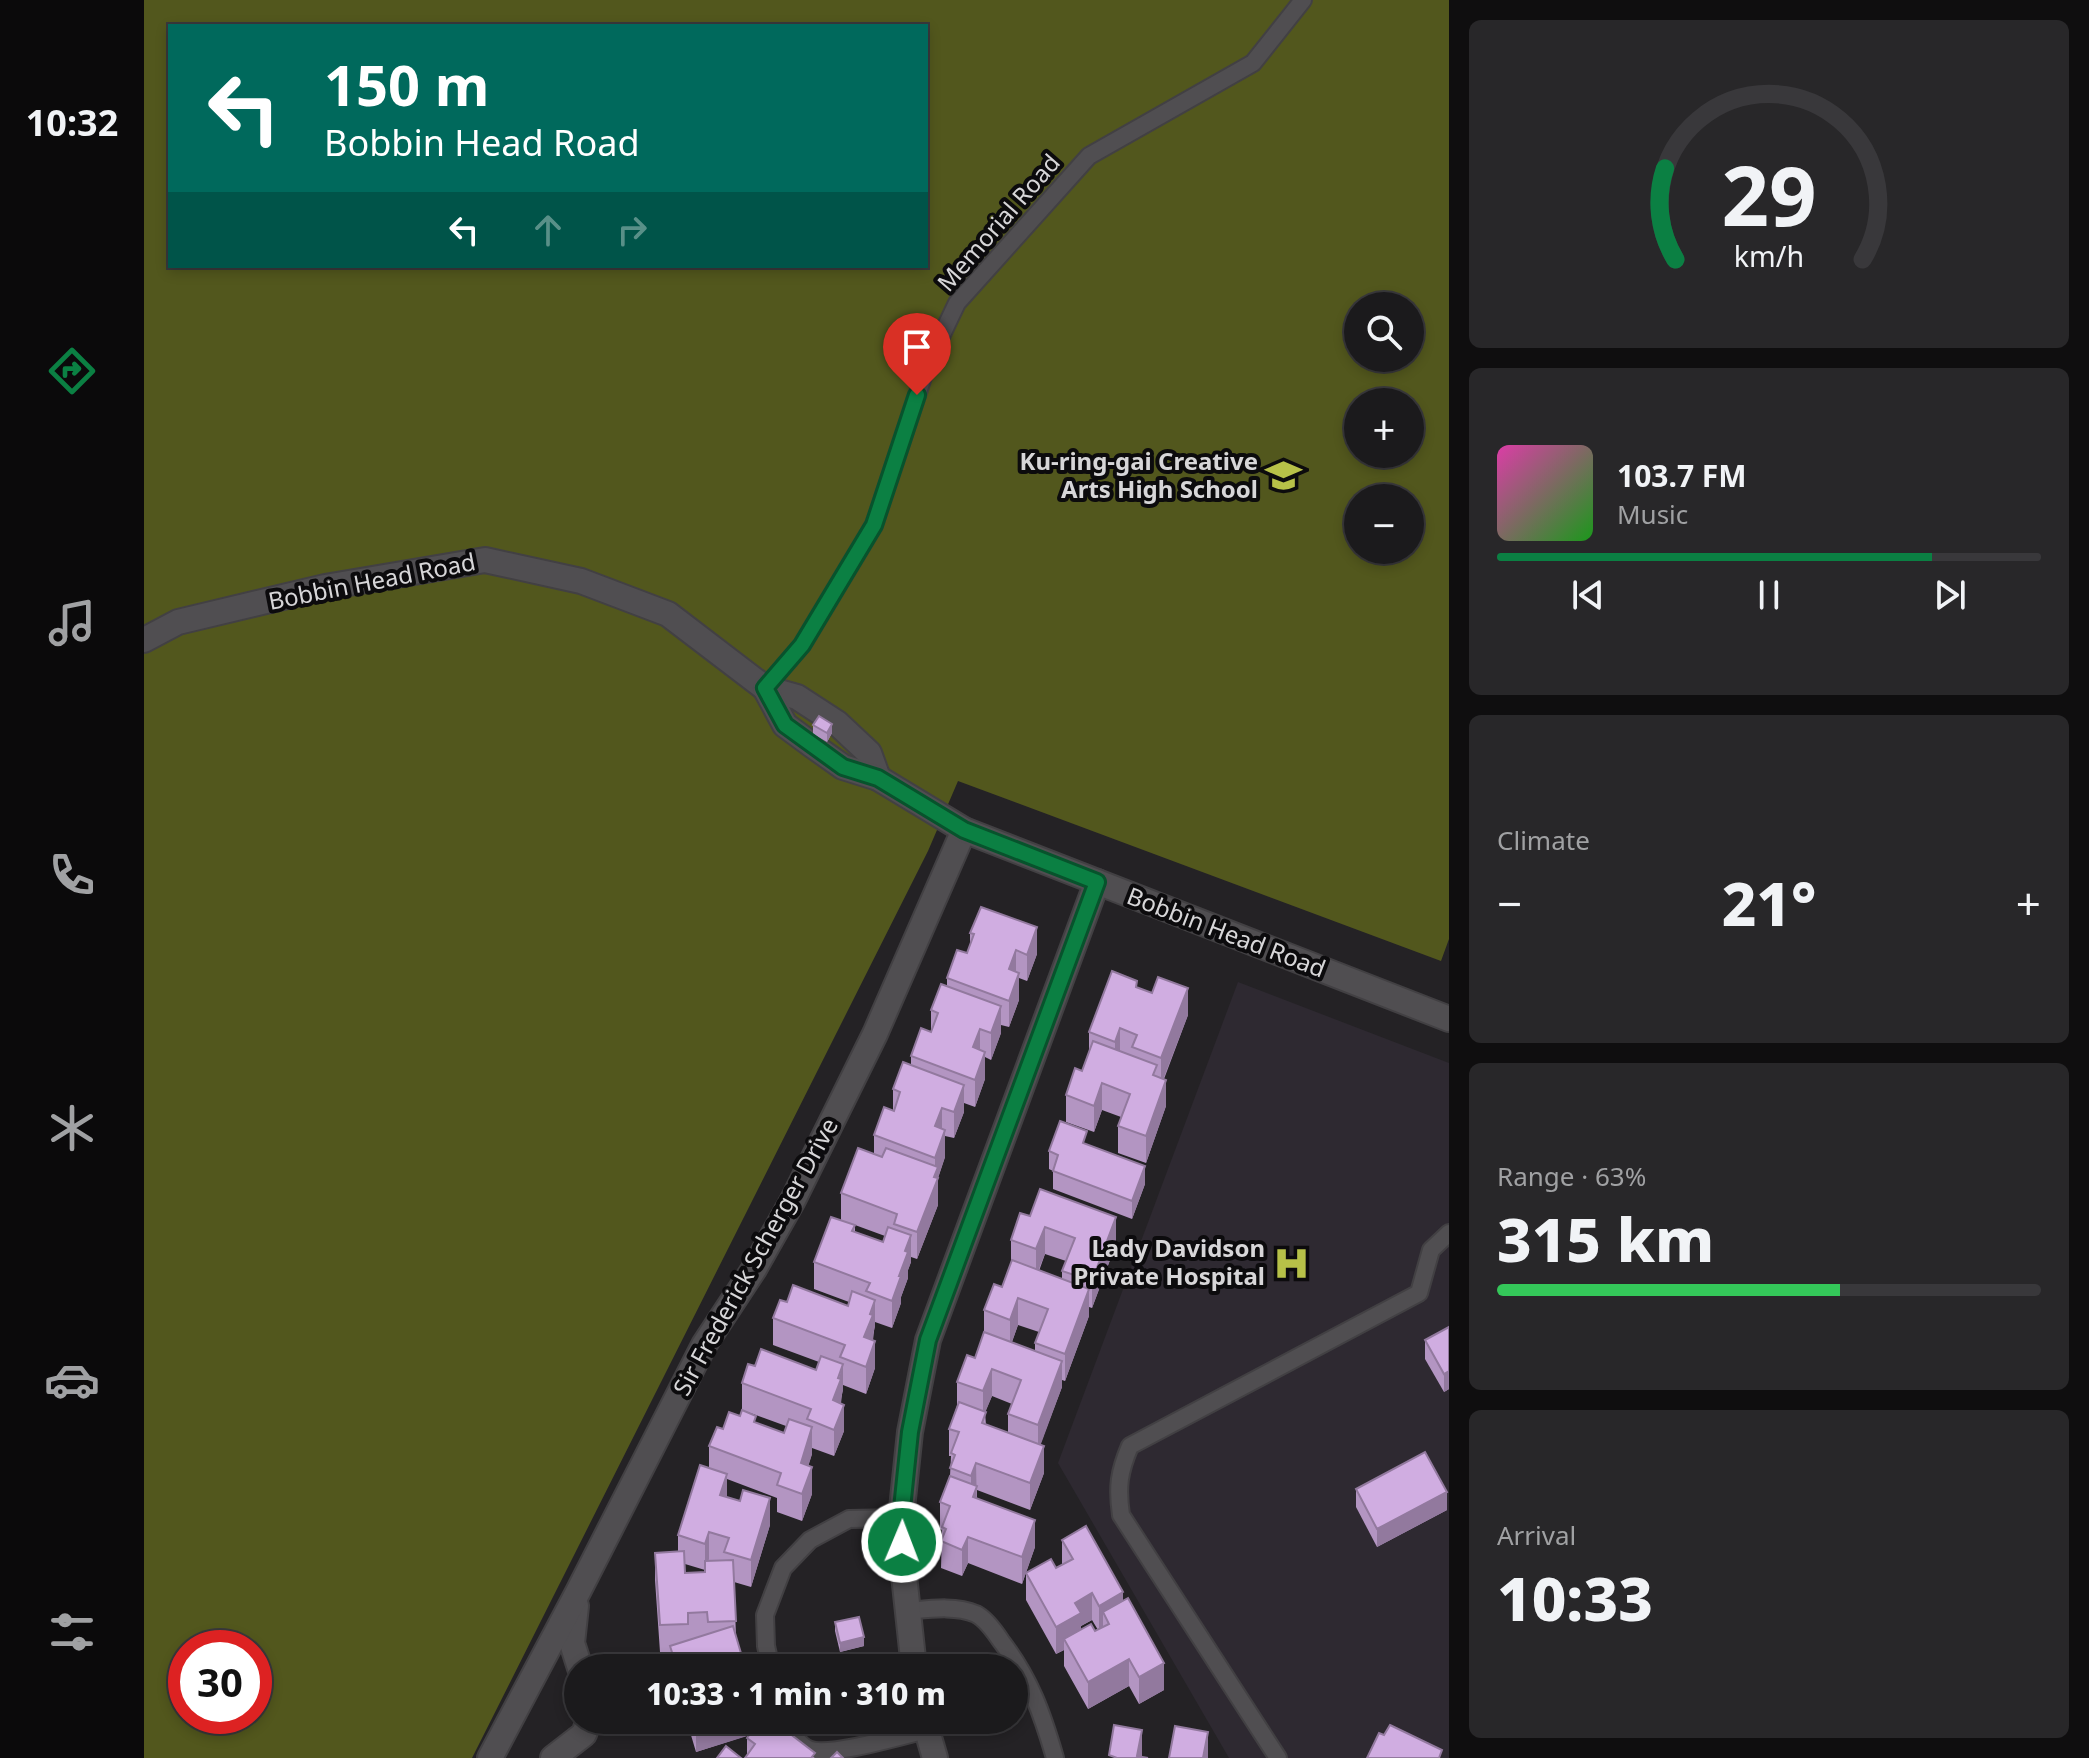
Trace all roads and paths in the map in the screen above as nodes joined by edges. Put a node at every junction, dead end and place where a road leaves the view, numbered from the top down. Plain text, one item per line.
1 (1303, 0) edge
2 (144, 640) edge
3 (765, 688) junction
4 (964, 830) junction
5 (1097, 882) junction
6 (1449, 1019) edge
7 (1449, 1233) edge
8 (901, 1518) junction
9 (578, 1592) junction
10 (908, 1611) junction
11 (576, 1654) edge
12 (768, 1654) edge
13 (913, 1654) edge
14 (584, 1734) edge
15 (793, 1734) edge
16 (893, 1734) edge
17 (928, 1734) edge
18 (490, 1758) edge
19 (553, 1758) edge
20 (935, 1758) edge
21 (1055, 1758) edge
22 (1278, 1758) edge

1 - 3 lane, Memorial Road
2 - 3 street, Bobbin Head Road
3 - 4 street, Bobbin Head Road
4 - 5 street, Bobbin Head Road
4 - 9 street, Sir Frederick Scherger Drive
5 - 6 street, Bobbin Head Road
5 - 8 street
7 - 22 lane
8 - 10 street
8 - 12 lane
9 - 11 street, Sir Frederick Scherger Drive
9 - 18 street, Sir Frederick Scherger Drive
10 - 13 street
10 - 21 lane
14 - 19 street
15 - 16 lane
17 - 20 street

